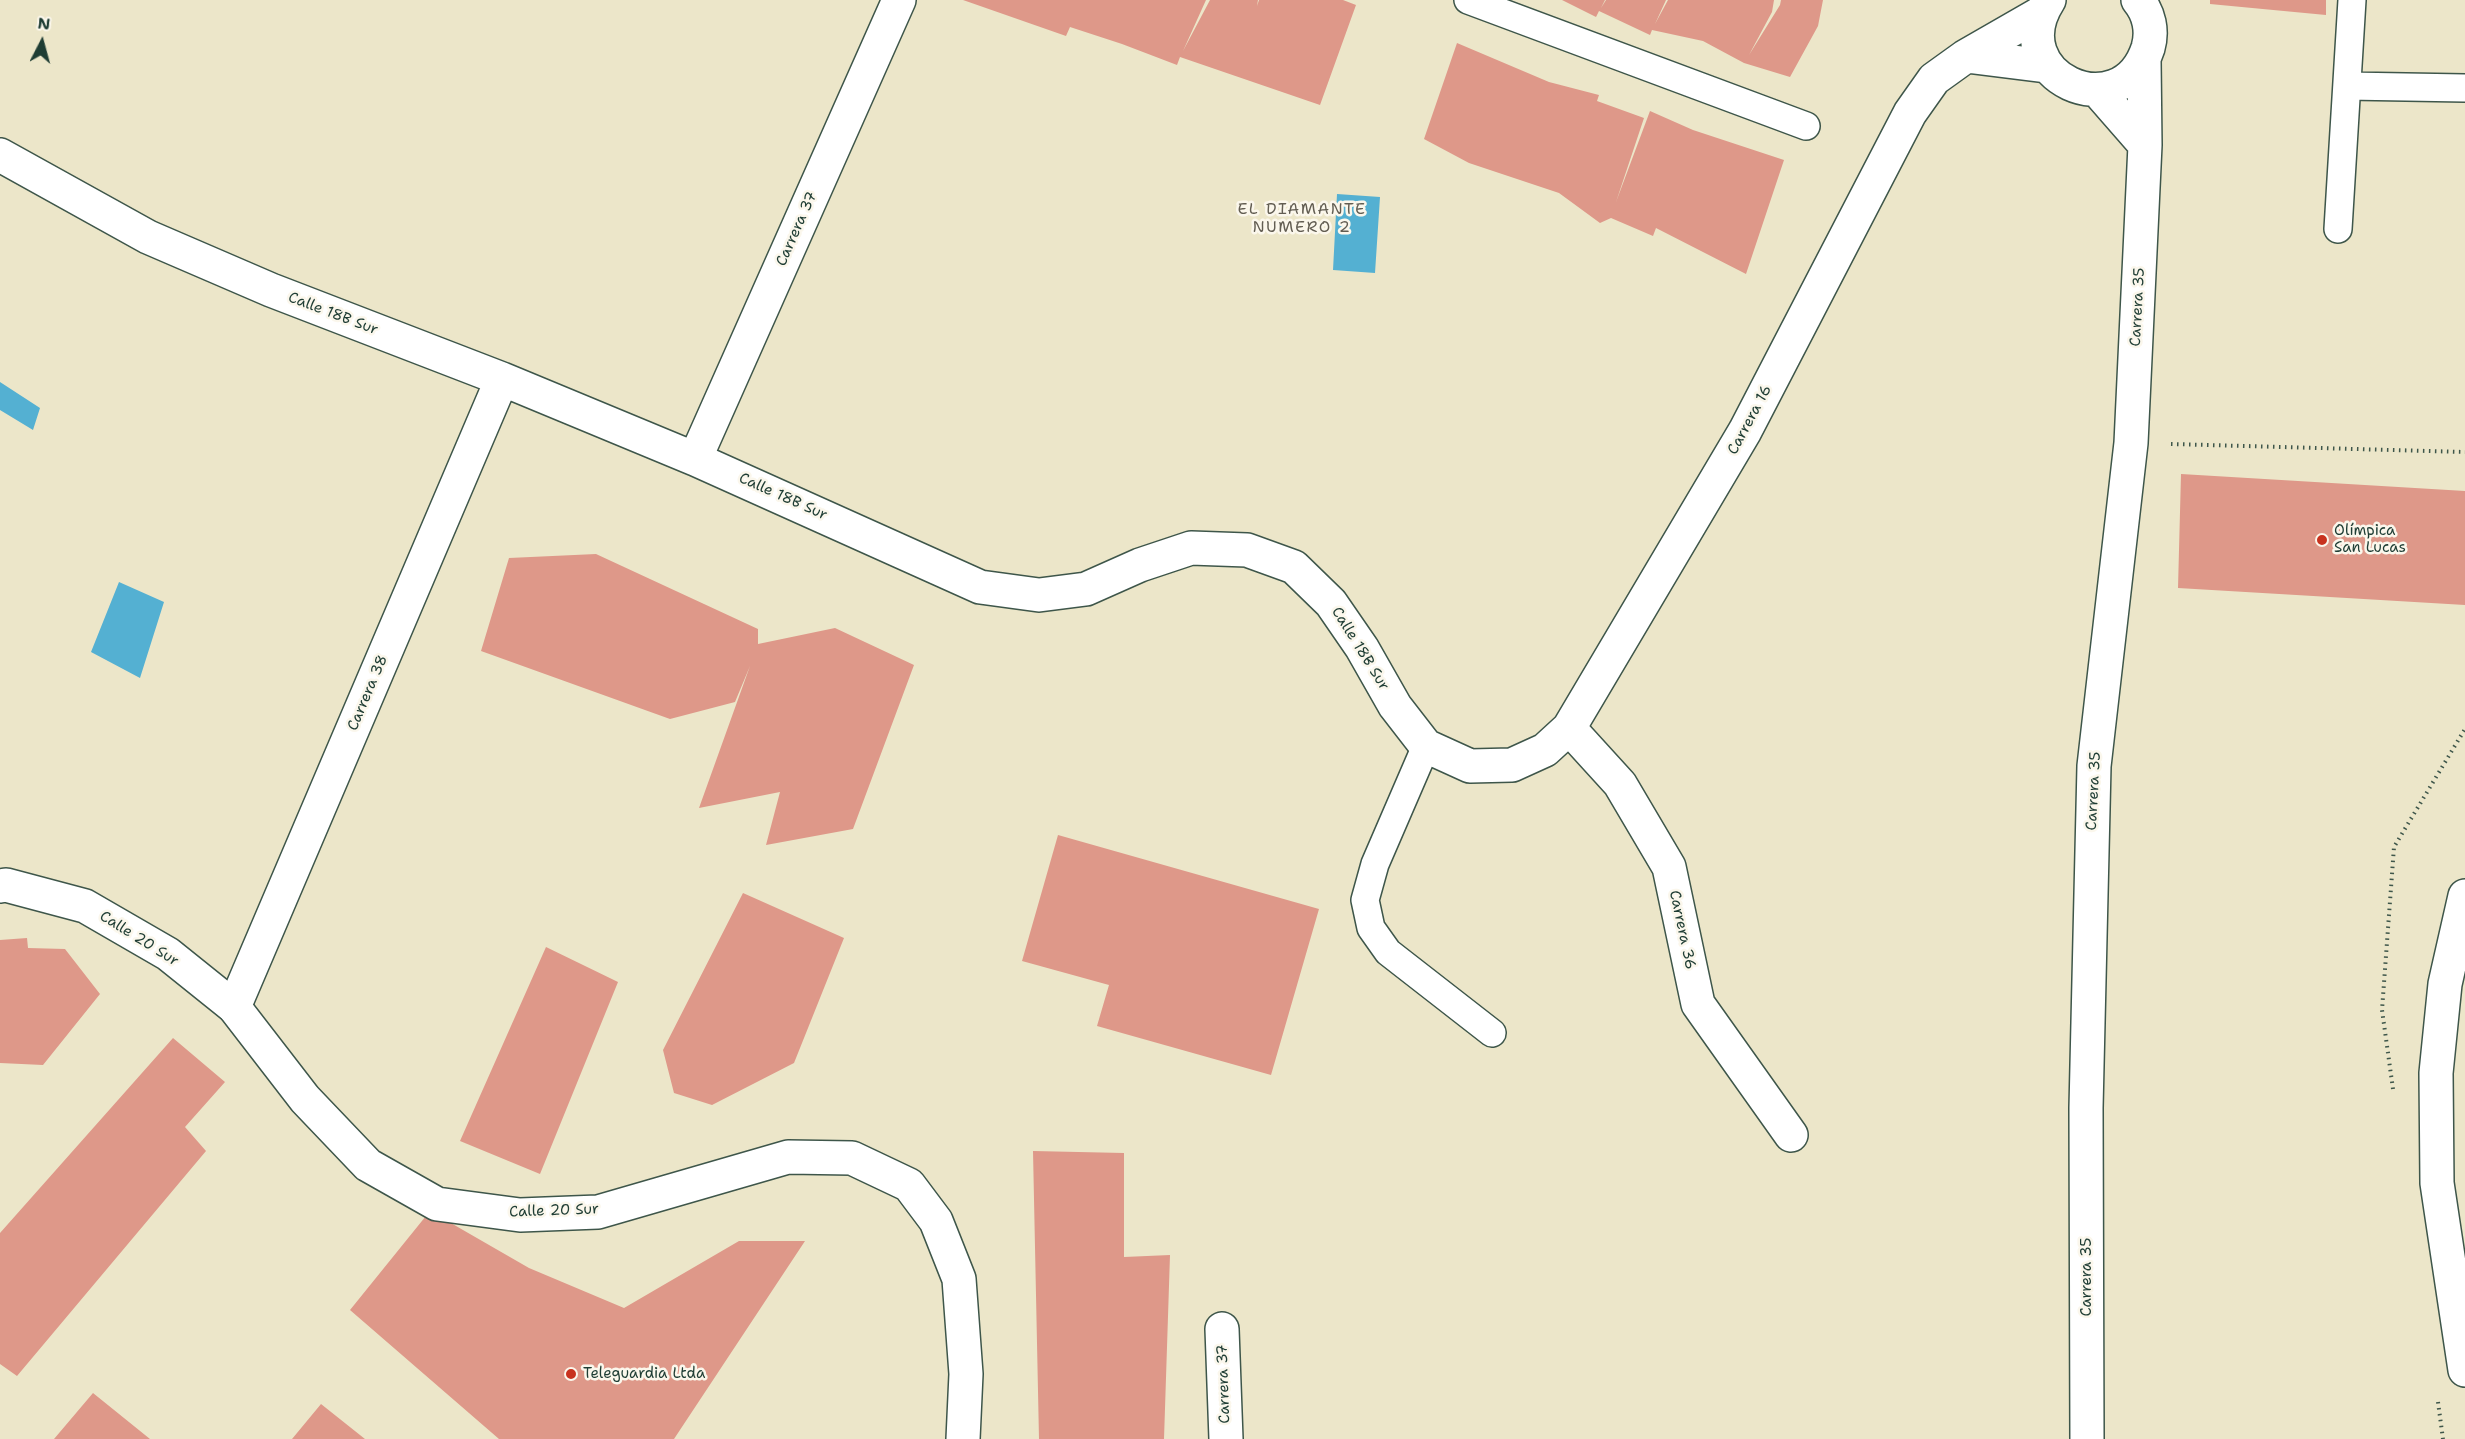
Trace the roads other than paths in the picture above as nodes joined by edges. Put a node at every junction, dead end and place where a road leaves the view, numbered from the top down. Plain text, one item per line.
1 (899, 0) edge
2 (1468, 0) edge
3 (2352, 0) edge
4 (2141, 2) edge
5 (2045, 6) edge
6 (1966, 56) junction
7 (2144, 60) junction
8 (2046, 66) junction
9 (2347, 86) junction
10 (2465, 88) edge
11 (2097, 90) junction
12 (1806, 126) dead end
13 (2145, 145) junction
14 (0, 156) edge
15 (2338, 229) dead end
16 (502, 379) junction
17 (695, 459) junction
18 (1569, 728) junction
19 (1426, 746) junction
20 (1512, 765) joint
21 (0, 886) edge
22 (2465, 896) edge
23 (234, 1007) junction
24 (1492, 1033) dead end
25 (1791, 1135) dead end
26 (1222, 1329) dead end
27 (2465, 1370) edge
28 (963, 1439) edge
29 (1226, 1439) edge
30 (2087, 1439) edge

1 - 17 street, Carrera 37
2 - 12 lane
3 - 9 lane
4 - 7 street, Carrera 35
5 - 6 street, Carrera 16
5 - 8 street
6 - 8 street
6 - 18 street, Carrera 16
7 - 11 street
7 - 13 street, Carrera 35
8 - 11 street
9 - 10 lane
9 - 15 lane
11 - 13 street
13 - 30 street, Carrera 35
14 - 16 street, Calle 18B Sur
16 - 17 street, Calle 18B Sur
16 - 23 street, Carrera 38
17 - 19 street, Calle 18B Sur
18 - 20 street, Carrera 16
18 - 25 street, Carrera 36
19 - 20 street, Calle 18B Sur
19 - 24 lane
21 - 23 street, Calle 20 Sur
22 - 27 street
23 - 28 street, Calle 20 Sur
26 - 29 street, Carrera 37

